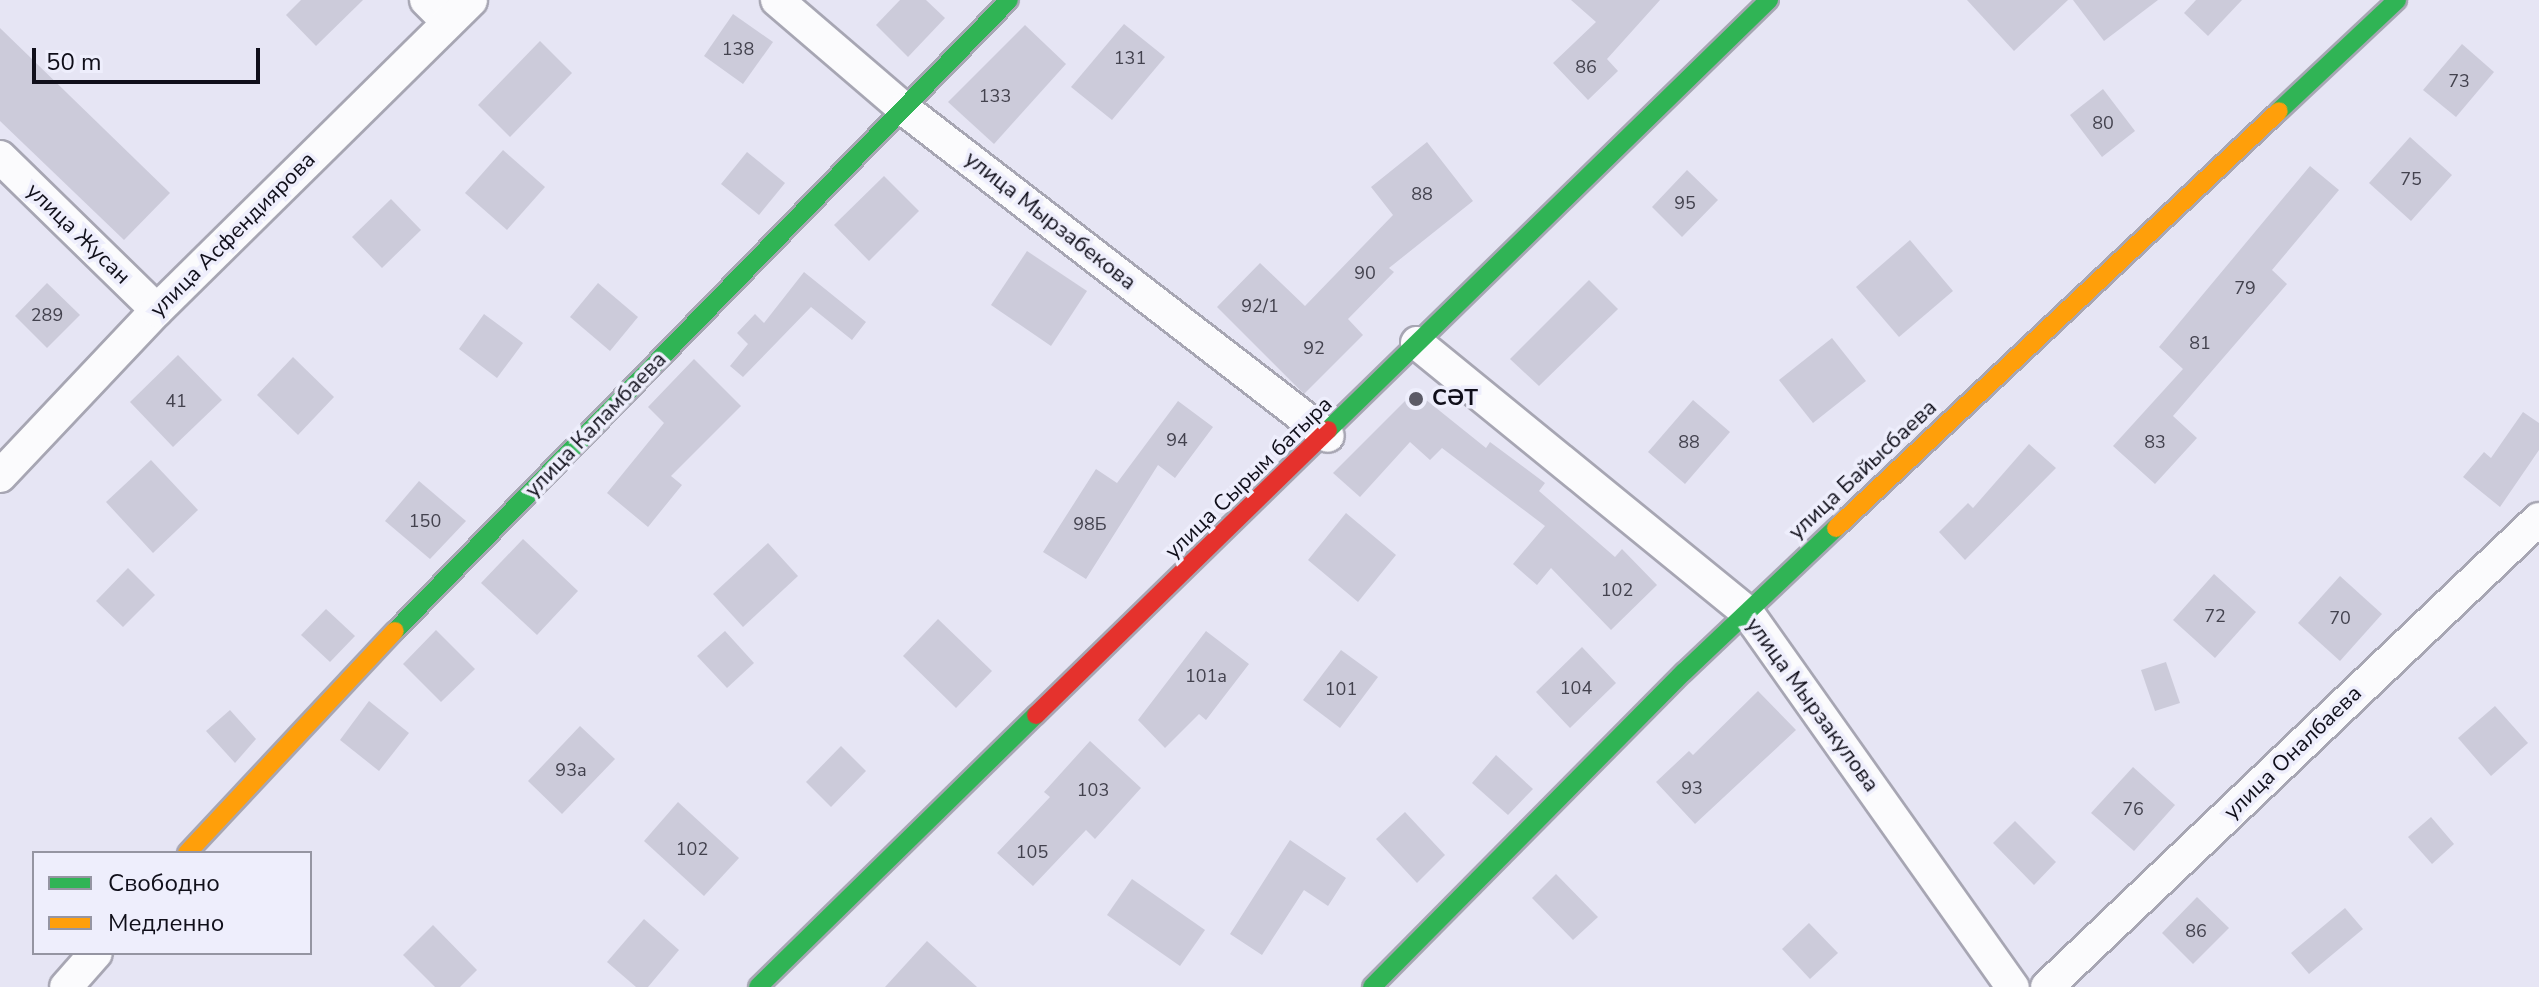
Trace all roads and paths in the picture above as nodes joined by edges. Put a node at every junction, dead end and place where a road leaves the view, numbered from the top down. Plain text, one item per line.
1 (471, 0) edge
2 (777, 0) edge
3 (1009, 0) edge
4 (1769, 0) edge
5 (2397, 0) edge
6 (437, 11) edge
7 (904, 109) junction
8 (0, 157) edge
9 (157, 310) junction
10 (1417, 343) junction
11 (1328, 436) junction
12 (0, 476) edge
13 (2539, 519) edge
14 (1747, 612) junction
15 (189, 851) edge
16 (94, 955) edge
17 (66, 987) edge
18 (758, 987) edge
19 (1372, 987) edge
20 (2013, 987) edge
21 (2047, 987) edge

1 - 6 street, улица Асфендиярова
2 - 7 street, улица Мырзабекова
3 - 7 street, улица Каламбаева
4 - 10 street, улица Сырым батыра
5 - 14 street, улица Байысбаева
6 - 9 street, улица Асфендиярова
7 - 11 street, улица Мырзабекова
7 - 15 street, улица Каламбаева
8 - 9 street, улица Жусан
9 - 12 street, улица Асфендиярова
10 - 11 street, улица Сырым батыра
10 - 14 street, улица Мырзакулова
11 - 18 street, улица Сырым батыра
13 - 21 street, улица Оналбаева
14 - 19 street, улица Байысбаева
14 - 20 street, улица Мырзакулова
16 - 17 street

